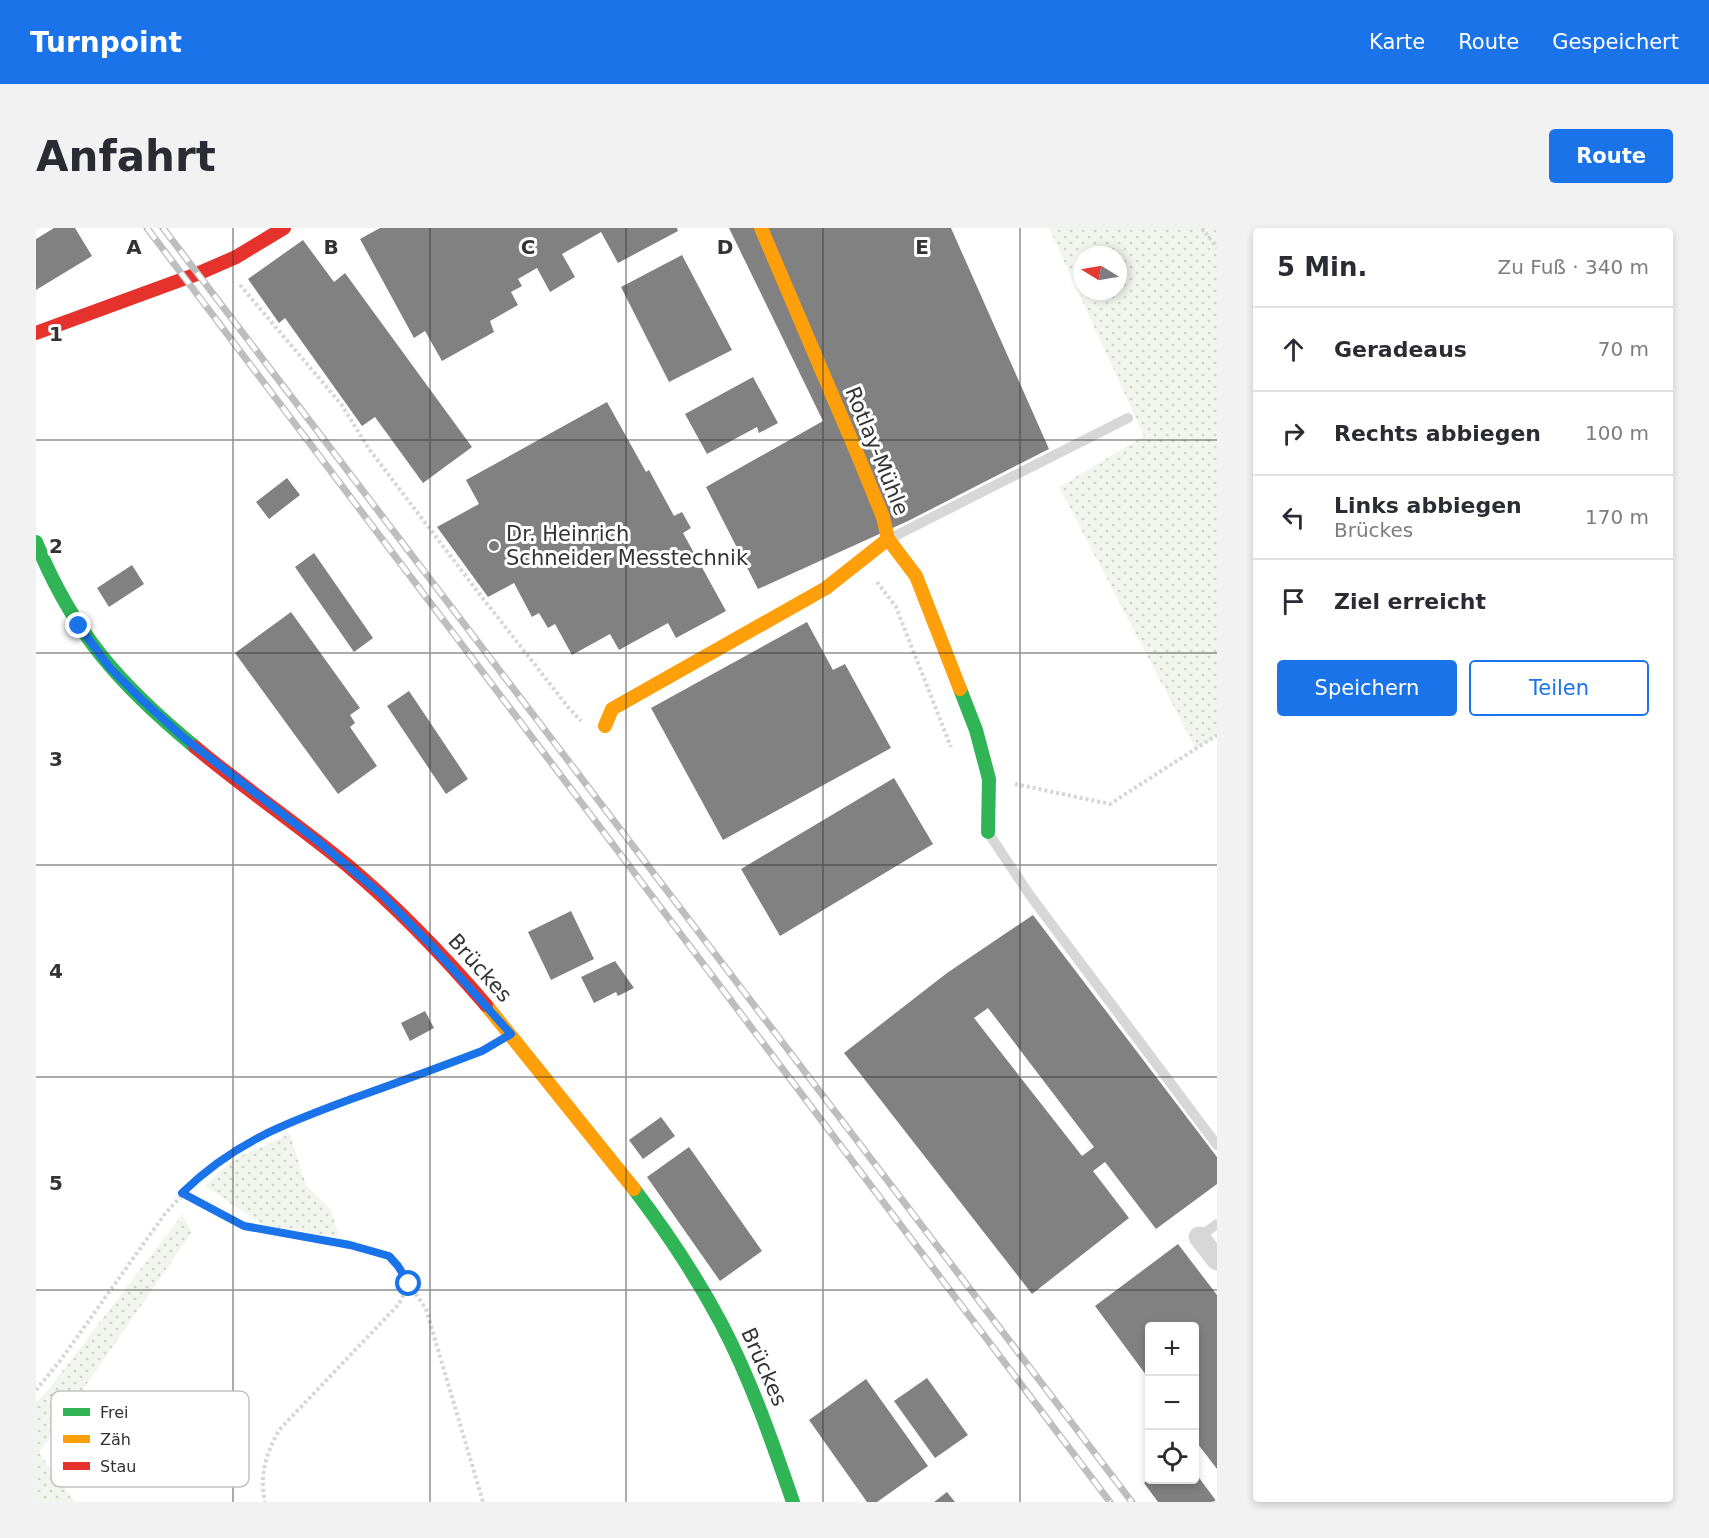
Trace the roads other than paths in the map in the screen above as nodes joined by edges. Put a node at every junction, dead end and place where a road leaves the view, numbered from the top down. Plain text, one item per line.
1 (284, 228) edge
2 (761, 228) edge
3 (36, 333) edge
4 (1128, 418) dead end
5 (888, 539) junction
6 (36, 542) edge
7 (605, 726) road end
8 (988, 832) joint
9 (1217, 1146) edge
10 (1217, 1224) edge
11 (1199, 1237) joint
12 (1217, 1260) edge
13 (793, 1502) edge

1 - 3 street
2 - 5 street, Rotlay-Mühle
4 - 5 lane
5 - 7 street, Rotlay-Mühle
5 - 8 street
6 - 13 street, Brückes
8 - 9 lane
10 - 11 lane
11 - 12 street

